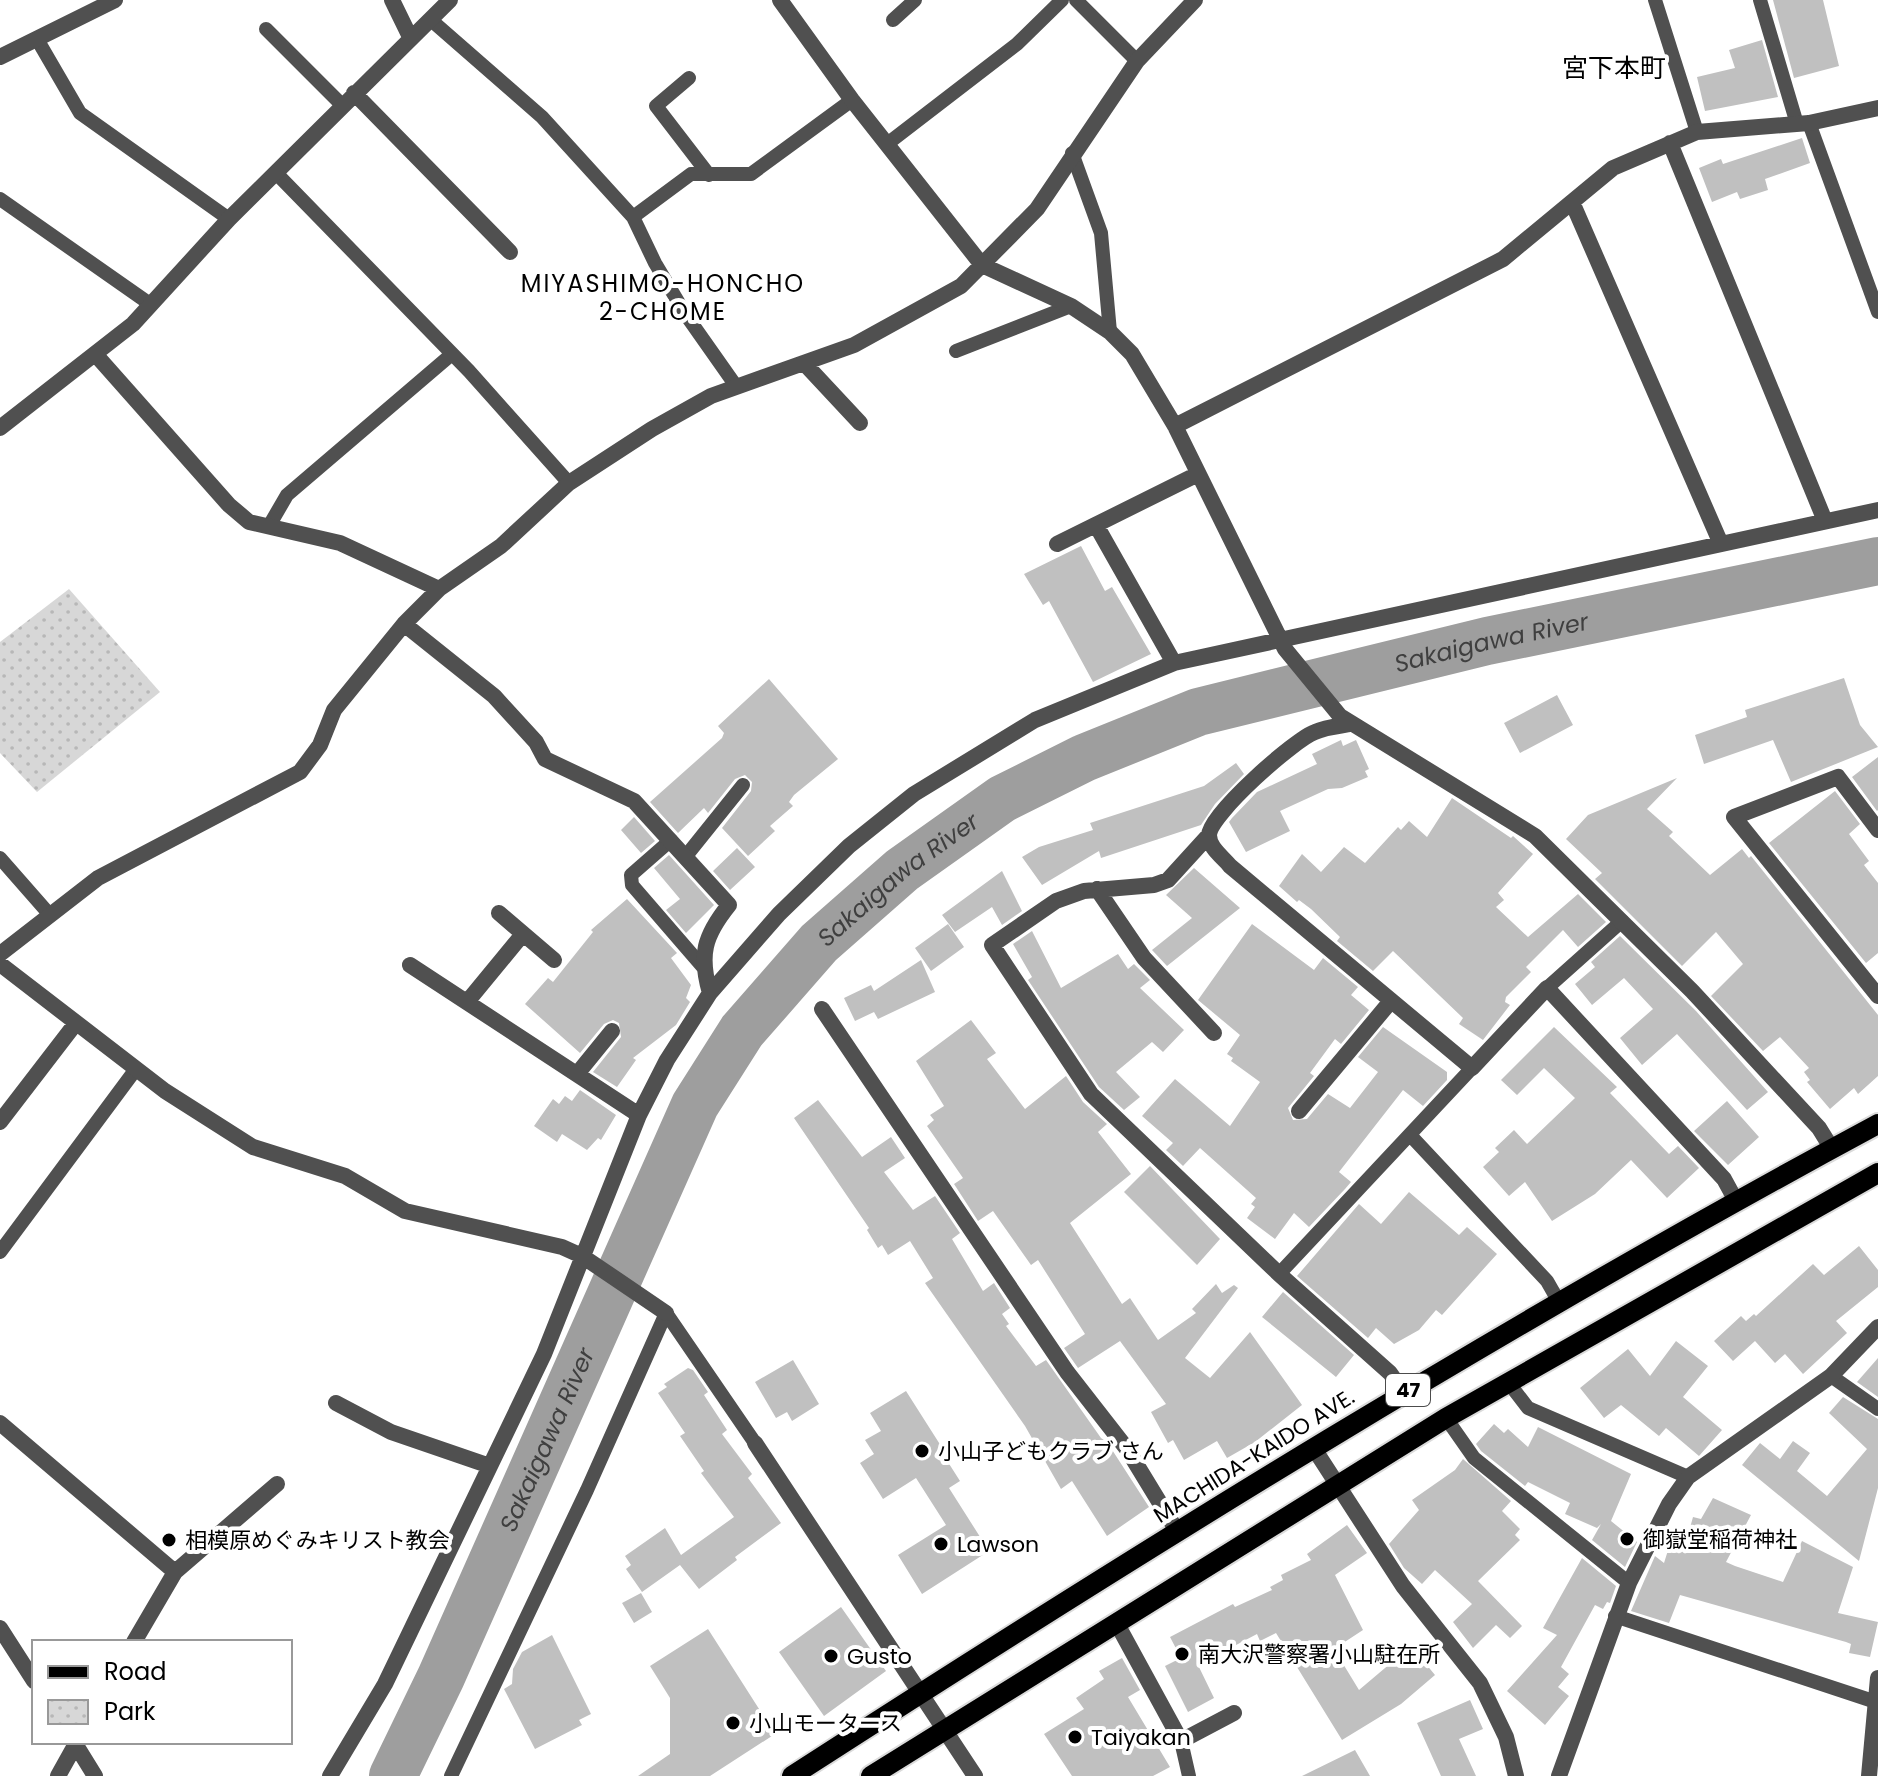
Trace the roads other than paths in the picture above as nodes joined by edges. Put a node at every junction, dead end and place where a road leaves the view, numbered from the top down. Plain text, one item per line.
1 (115, 0) edge
2 (392, 0) edge
3 (450, 0) edge
4 (780, 0) edge
5 (915, 0) edge
6 (1062, 0) edge
7 (1076, 0) edge
8 (1195, 0) edge
9 (1655, 0) edge
10 (1760, 0) edge
11 (431, 20) junction
12 (893, 20) dead end
13 (266, 29) dead end
14 (37, 39) junction
15 (411, 39) junction
16 (0, 57) edge
17 (1137, 61) junction
18 (689, 78) dead end
19 (348, 99) junction
20 (852, 100) junction
21 (1878, 108) edge
22 (1803, 124) junction
23 (1697, 132) junction
24 (1670, 143) junction
25 (887, 144) junction
26 (1072, 153) junction
27 (276, 173) junction
28 (709, 175) junction
29 (0, 199) edge
30 (1572, 202) junction
31 (633, 217) junction
32 (229, 219) junction
33 (510, 252) dead end
34 (982, 265) junction
35 (150, 304) junction
36 (1071, 306) junction
37 (1878, 312) edge
38 (1110, 332) junction
39 (956, 351) dead end
40 (452, 354) junction
41 (96, 355) junction
42 (804, 363) junction
43 (736, 386) junction
44 (860, 423) dead end
45 (1175, 426) junction
46 (0, 428) edge
47 (1198, 474) junction
48 (569, 483) junction
49 (1878, 510) edge
50 (1825, 521) junction
51 (1096, 525) junction
52 (269, 526) junction
53 (1057, 544) dead end
54 (1721, 544) junction
55 (439, 589) junction
56 (404, 624) junction
57 (1283, 644) junction
58 (1174, 663) junction
59 (1346, 720) junction
60 (743, 785) dead end
61 (1878, 830) edge
62 (1209, 835) junction
63 (671, 840) junction
64 (686, 856) junction
65 (0, 858) edge
66 (1097, 889) junction
67 (499, 913) dead end
68 (50, 915) junction
69 (1622, 921) junction
70 (523, 934) junction
71 (0, 954) edge
72 (554, 960) dead end
73 (0, 964) edge
74 (410, 965) dead end
75 (702, 966) junction
76 (1547, 988) junction
77 (710, 993) junction
78 (1878, 996) edge
79 (1391, 1001) junction
80 (467, 1002) junction
81 (822, 1009) dead end
82 (76, 1023) junction
83 (612, 1031) dead end
84 (1214, 1033) dead end
85 (1472, 1068) junction
86 (136, 1069) junction
87 (577, 1074) junction
88 (1299, 1111) dead end
89 (639, 1115) junction
90 (0, 1122) edge
91 (1878, 1124) edge
92 (1411, 1136) junction
93 (1832, 1149) junction
94 (1878, 1173) edge
95 (1736, 1201) junction
96 (0, 1252) edge
97 (586, 1258) junction
98 (1279, 1274) junction
99 (1559, 1302) junction
100 (666, 1313) junction
101 (1878, 1327) edge
102 (1831, 1376) junction
103 (1508, 1382) junction
104 (1404, 1393) junction
105 (336, 1403) dead end
106 (1878, 1409) edge
107 (1446, 1418) junction
108 (0, 1423) edge
109 (755, 1443) joint
110 (1313, 1447) junction
111 (490, 1466) junction
112 (1688, 1477) junction
113 (277, 1484) dead end
114 (1337, 1484) junction
115 (1177, 1531) junction
116 (175, 1572) junction
117 (1629, 1583) junction
118 (1615, 1616) junction
119 (1116, 1622) junction
120 (0, 1628) edge
121 (135, 1640) edge
122 (32, 1678) edge
123 (1878, 1678) edge
124 (920, 1693) junction
125 (1873, 1701) junction
126 (1234, 1713) dead end
127 (944, 1730) junction
128 (1181, 1741) junction
129 (74, 1744) edge
130 (76, 1744) edge
131 (58, 1776) edge
132 (95, 1776) edge
133 (330, 1776) edge
134 (451, 1776) edge
135 (792, 1776) edge
136 (871, 1776) edge
137 (975, 1776) edge
138 (1189, 1776) edge
139 (1516, 1776) edge
140 (1559, 1776) edge
141 (1869, 1776) edge

1 - 14 street
2 - 15 street
3 - 11 street
4 - 20 street
5 - 12 lane
6 - 25 lane
7 - 17 lane
8 - 17 street
9 - 23 lane
10 - 22 lane
11 - 15 street
11 - 31 lane
13 - 19 lane
14 - 16 street
14 - 32 lane
15 - 19 street
17 - 26 street
18 - 28 lane
19 - 27 street
19 - 33 street
20 - 25 street
20 - 28 lane
21 - 22 street
22 - 23 street
22 - 37 lane
23 - 24 street
24 - 30 street
24 - 50 street
25 - 34 street
26 - 34 street
26 - 38 lane
27 - 32 street
27 - 40 lane
28 - 31 lane
29 - 35 lane
30 - 45 street
30 - 54 street
31 - 43 lane
32 - 35 street
34 - 36 street
34 - 42 street
35 - 41 street
36 - 38 street
36 - 39 lane
38 - 45 street
40 - 48 lane
40 - 52 lane
41 - 46 street
41 - 52 street
42 - 43 street
42 - 44 street
43 - 48 street
45 - 47 street
47 - 51 street
47 - 57 street
48 - 55 street
49 - 50 street
50 - 54 street
51 - 53 street
51 - 58 street
52 - 55 street
54 - 57 street
55 - 56 street
56 - 63 street
56 - 68 street
57 - 58 street
57 - 59 street
58 - 77 street
59 - 62 street
59 - 69 street
60 - 64 lane
61 - 78 street
62 - 66 street
62 - 79 street
63 - 64 street
63 - 75 lane
64 - 75 street
65 - 68 lane
66 - 84 street
66 - 98 street
67 - 70 street
68 - 71 street
69 - 76 lane
69 - 93 street
70 - 72 street
70 - 80 street
73 - 82 street
74 - 80 street
75 - 77 street
76 - 85 street
76 - 95 street
77 - 89 street
79 - 85 street
79 - 88 street
80 - 87 street
81 - 115 street
82 - 86 street
82 - 90 street
83 - 87 street
85 - 92 lane
86 - 96 lane
86 - 97 street
87 - 89 street
89 - 97 street
91 - 93 main road, MACHIDA-KAIDO AVE. / 47
92 - 98 lane
92 - 99 lane
93 - 95 main road, MACHIDA-KAIDO AVE. / 47
94 - 103 main road, 47
95 - 99 main road, MACHIDA-KAIDO AVE. / 47
97 - 100 street
97 - 111 street
98 - 104 street
99 - 104 main road, MACHIDA-KAIDO AVE. / 47
100 - 109 lane
100 - 134 lane
101 - 102 street
102 - 106 lane
102 - 112 street
103 - 107 main road, 47
103 - 112 lane
104 - 110 main road, MACHIDA-KAIDO AVE. / 47
105 - 111 street
107 - 114 main road, 47
107 - 117 lane
108 - 116 street
109 - 124 street
110 - 114 street
110 - 115 main road, MACHIDA-KAIDO AVE. / 47
111 - 133 street
112 - 117 street
113 - 116 street
114 - 119 main road, 47
114 - 139 street
115 - 124 main road, MACHIDA-KAIDO AVE. / 47
116 - 121 street
117 - 118 street
118 - 125 lane
118 - 140 street
119 - 127 main road, 47
119 - 128 street
120 - 122 street
123 - 125 street
124 - 127 street
124 - 135 main road, MACHIDA-KAIDO AVE. / 47
125 - 141 street
126 - 128 street
127 - 136 main road, 47
127 - 137 street
128 - 138 lane
129 - 131 street
130 - 132 street

